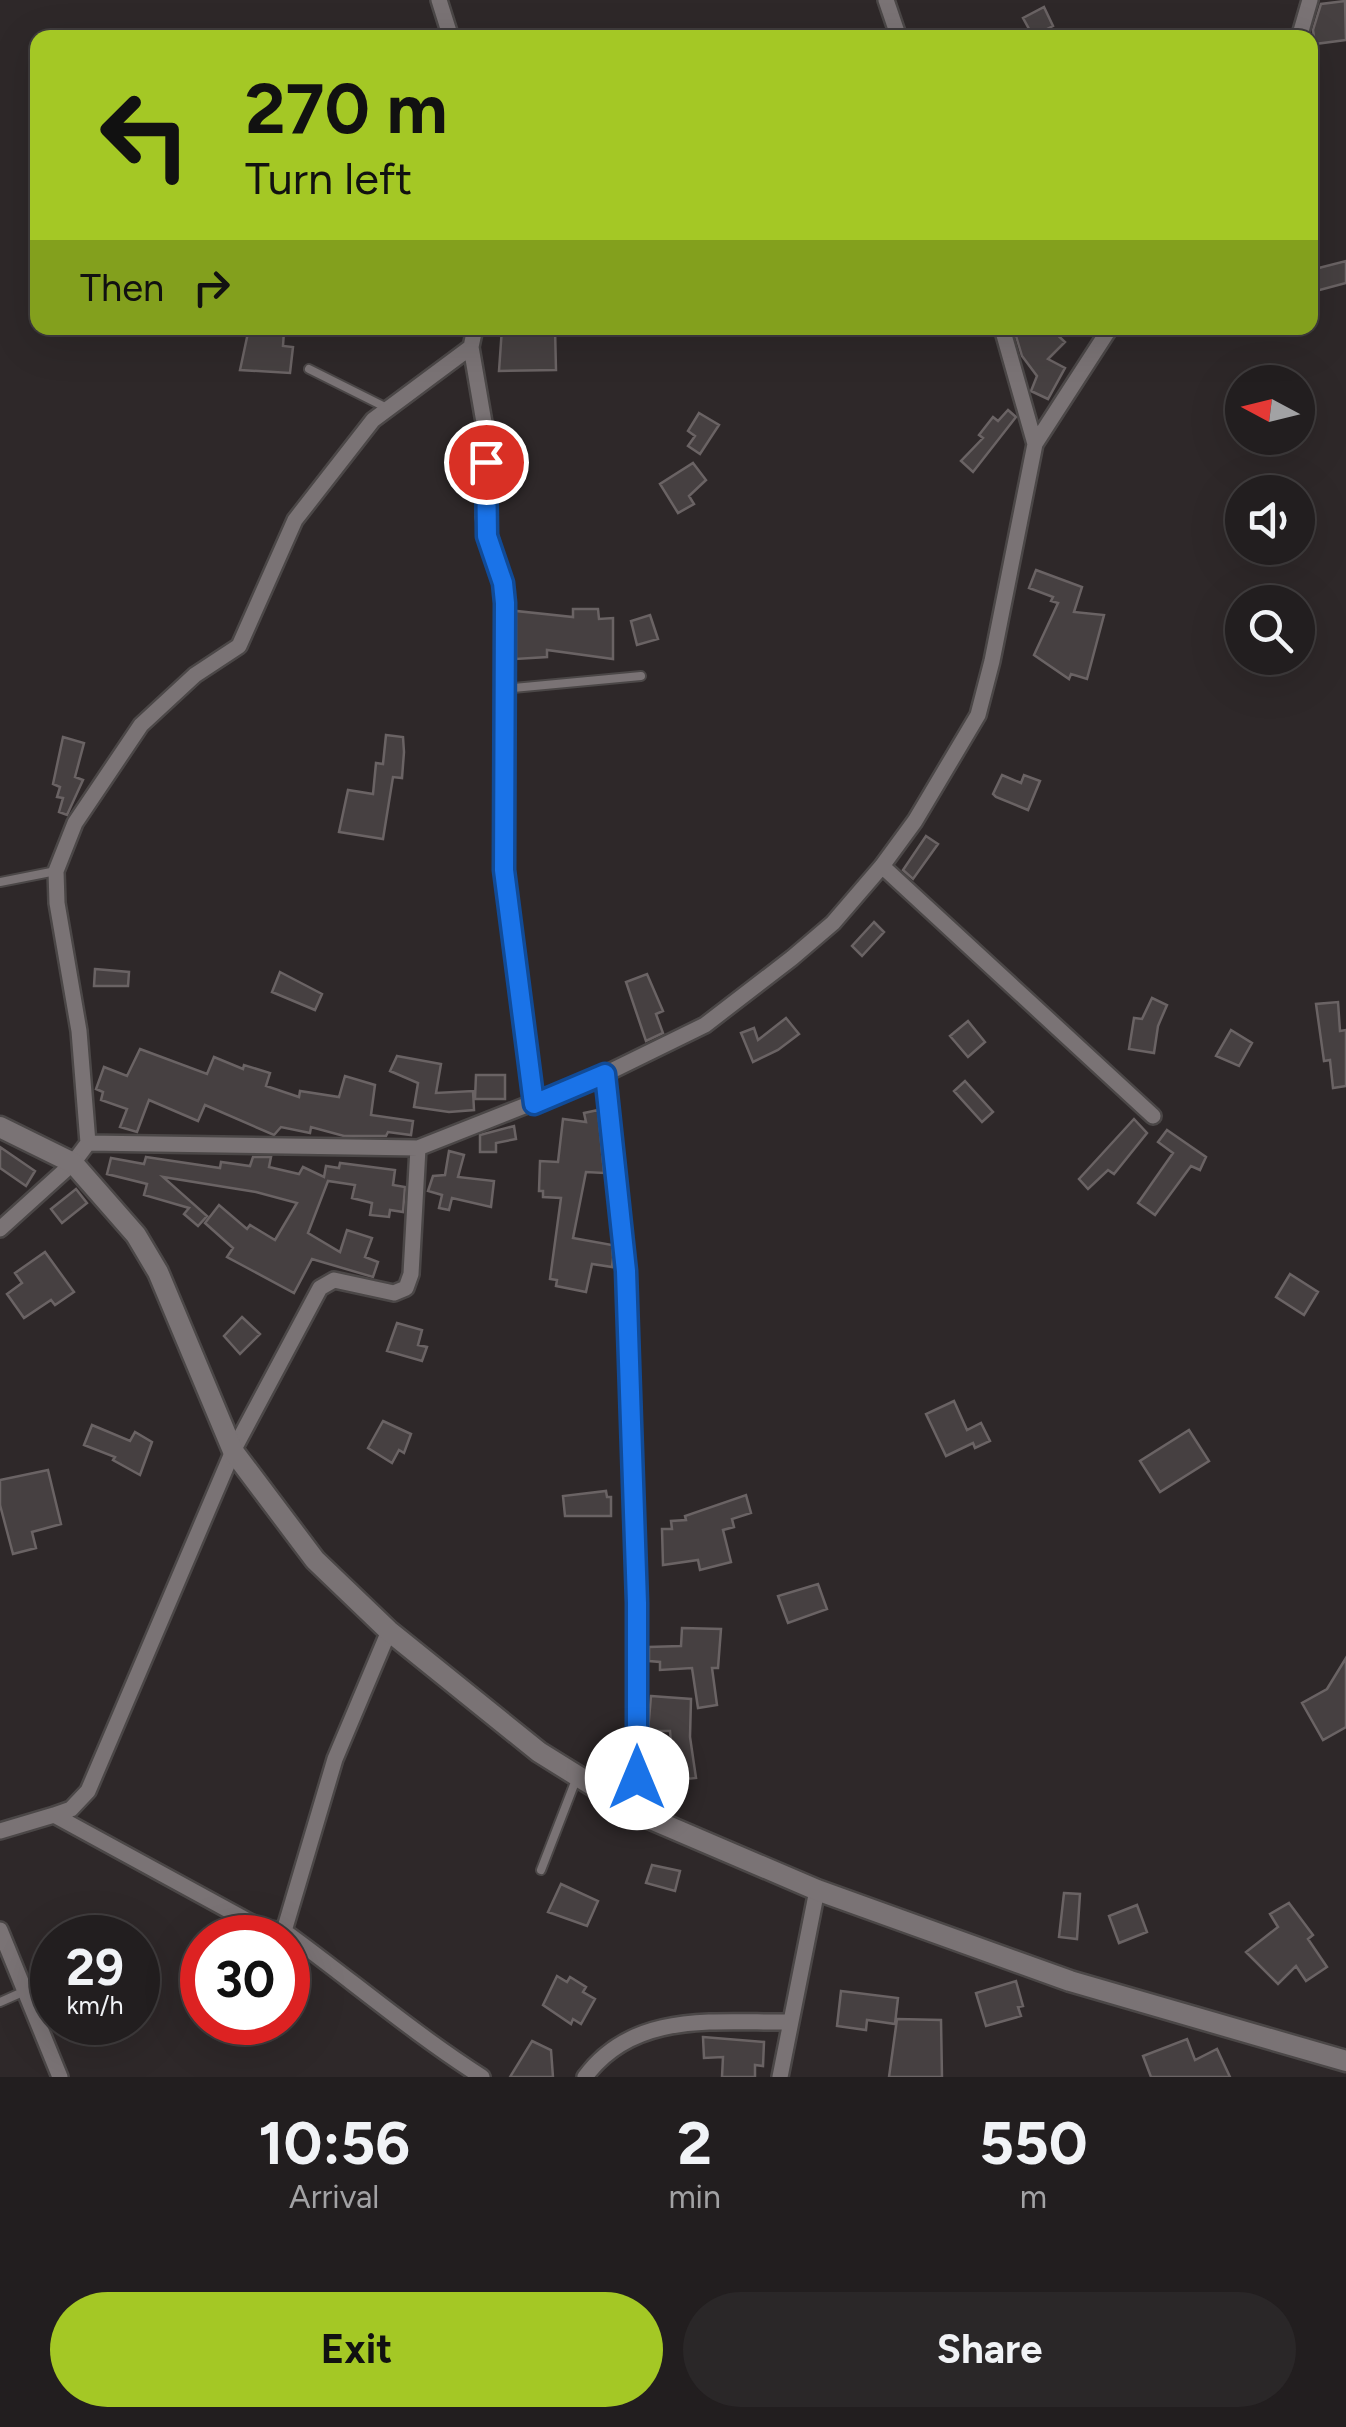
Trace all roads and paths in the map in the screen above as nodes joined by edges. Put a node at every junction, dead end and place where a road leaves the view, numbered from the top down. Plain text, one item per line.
1 (439, 0) edge
2 (886, 0) edge
3 (1310, 0) edge
4 (448, 30) edge
5 (896, 30) edge
6 (1301, 30) edge
7 (473, 335) edge
8 (1004, 335) edge
9 (1105, 335) edge
10 (471, 346) junction
11 (310, 369) dead end
12 (386, 407) junction
13 (1035, 444) junction
14 (642, 676) dead end
15 (503, 689) junction
16 (882, 866) junction
17 (56, 870) junction
18 (0, 882) edge
19 (605, 1074) junction
20 (534, 1104) junction
21 (1154, 1116) dead end
22 (0, 1128) edge
23 (88, 1143) junction
24 (418, 1148) junction
25 (73, 1163) junction
26 (0, 1229) edge
27 (234, 1452) junction
28 (389, 1631) junction
29 (577, 1777) junction
30 (637, 1813) junction
31 (54, 1815) junction
32 (0, 1831) edge
33 (541, 1870) dead end
34 (816, 1890) junction
35 (238, 1915) edge
36 (288, 1915) edge
37 (0, 1930) edge
38 (310, 1949) edge
39 (25, 1991) junction
40 (0, 2002) edge
41 (790, 2022) junction
42 (1346, 2061) edge
43 (60, 2077) edge
44 (482, 2077) edge
45 (585, 2077) edge
46 (780, 2077) edge

1 - 4 street
2 - 5 street
3 - 6 street
7 - 10 street
8 - 13 street
9 - 13 street
10 - 12 street
10 - 15 street
11 - 12 lane
12 - 17 street
13 - 16 street
14 - 15 lane
15 - 20 street
16 - 19 street
16 - 21 street
17 - 18 lane
17 - 23 street
19 - 20 street
19 - 30 street
20 - 24 street
22 - 25 street
23 - 24 street
23 - 25 street
24 - 27 street
25 - 26 street
25 - 27 street
27 - 28 street
27 - 31 street
28 - 29 street
28 - 36 street
29 - 30 street
29 - 33 lane
30 - 34 street
31 - 32 street
31 - 35 street
34 - 41 street
34 - 42 street
37 - 39 street
38 - 44 street
39 - 40 lane
39 - 43 street
41 - 45 street
41 - 46 street

